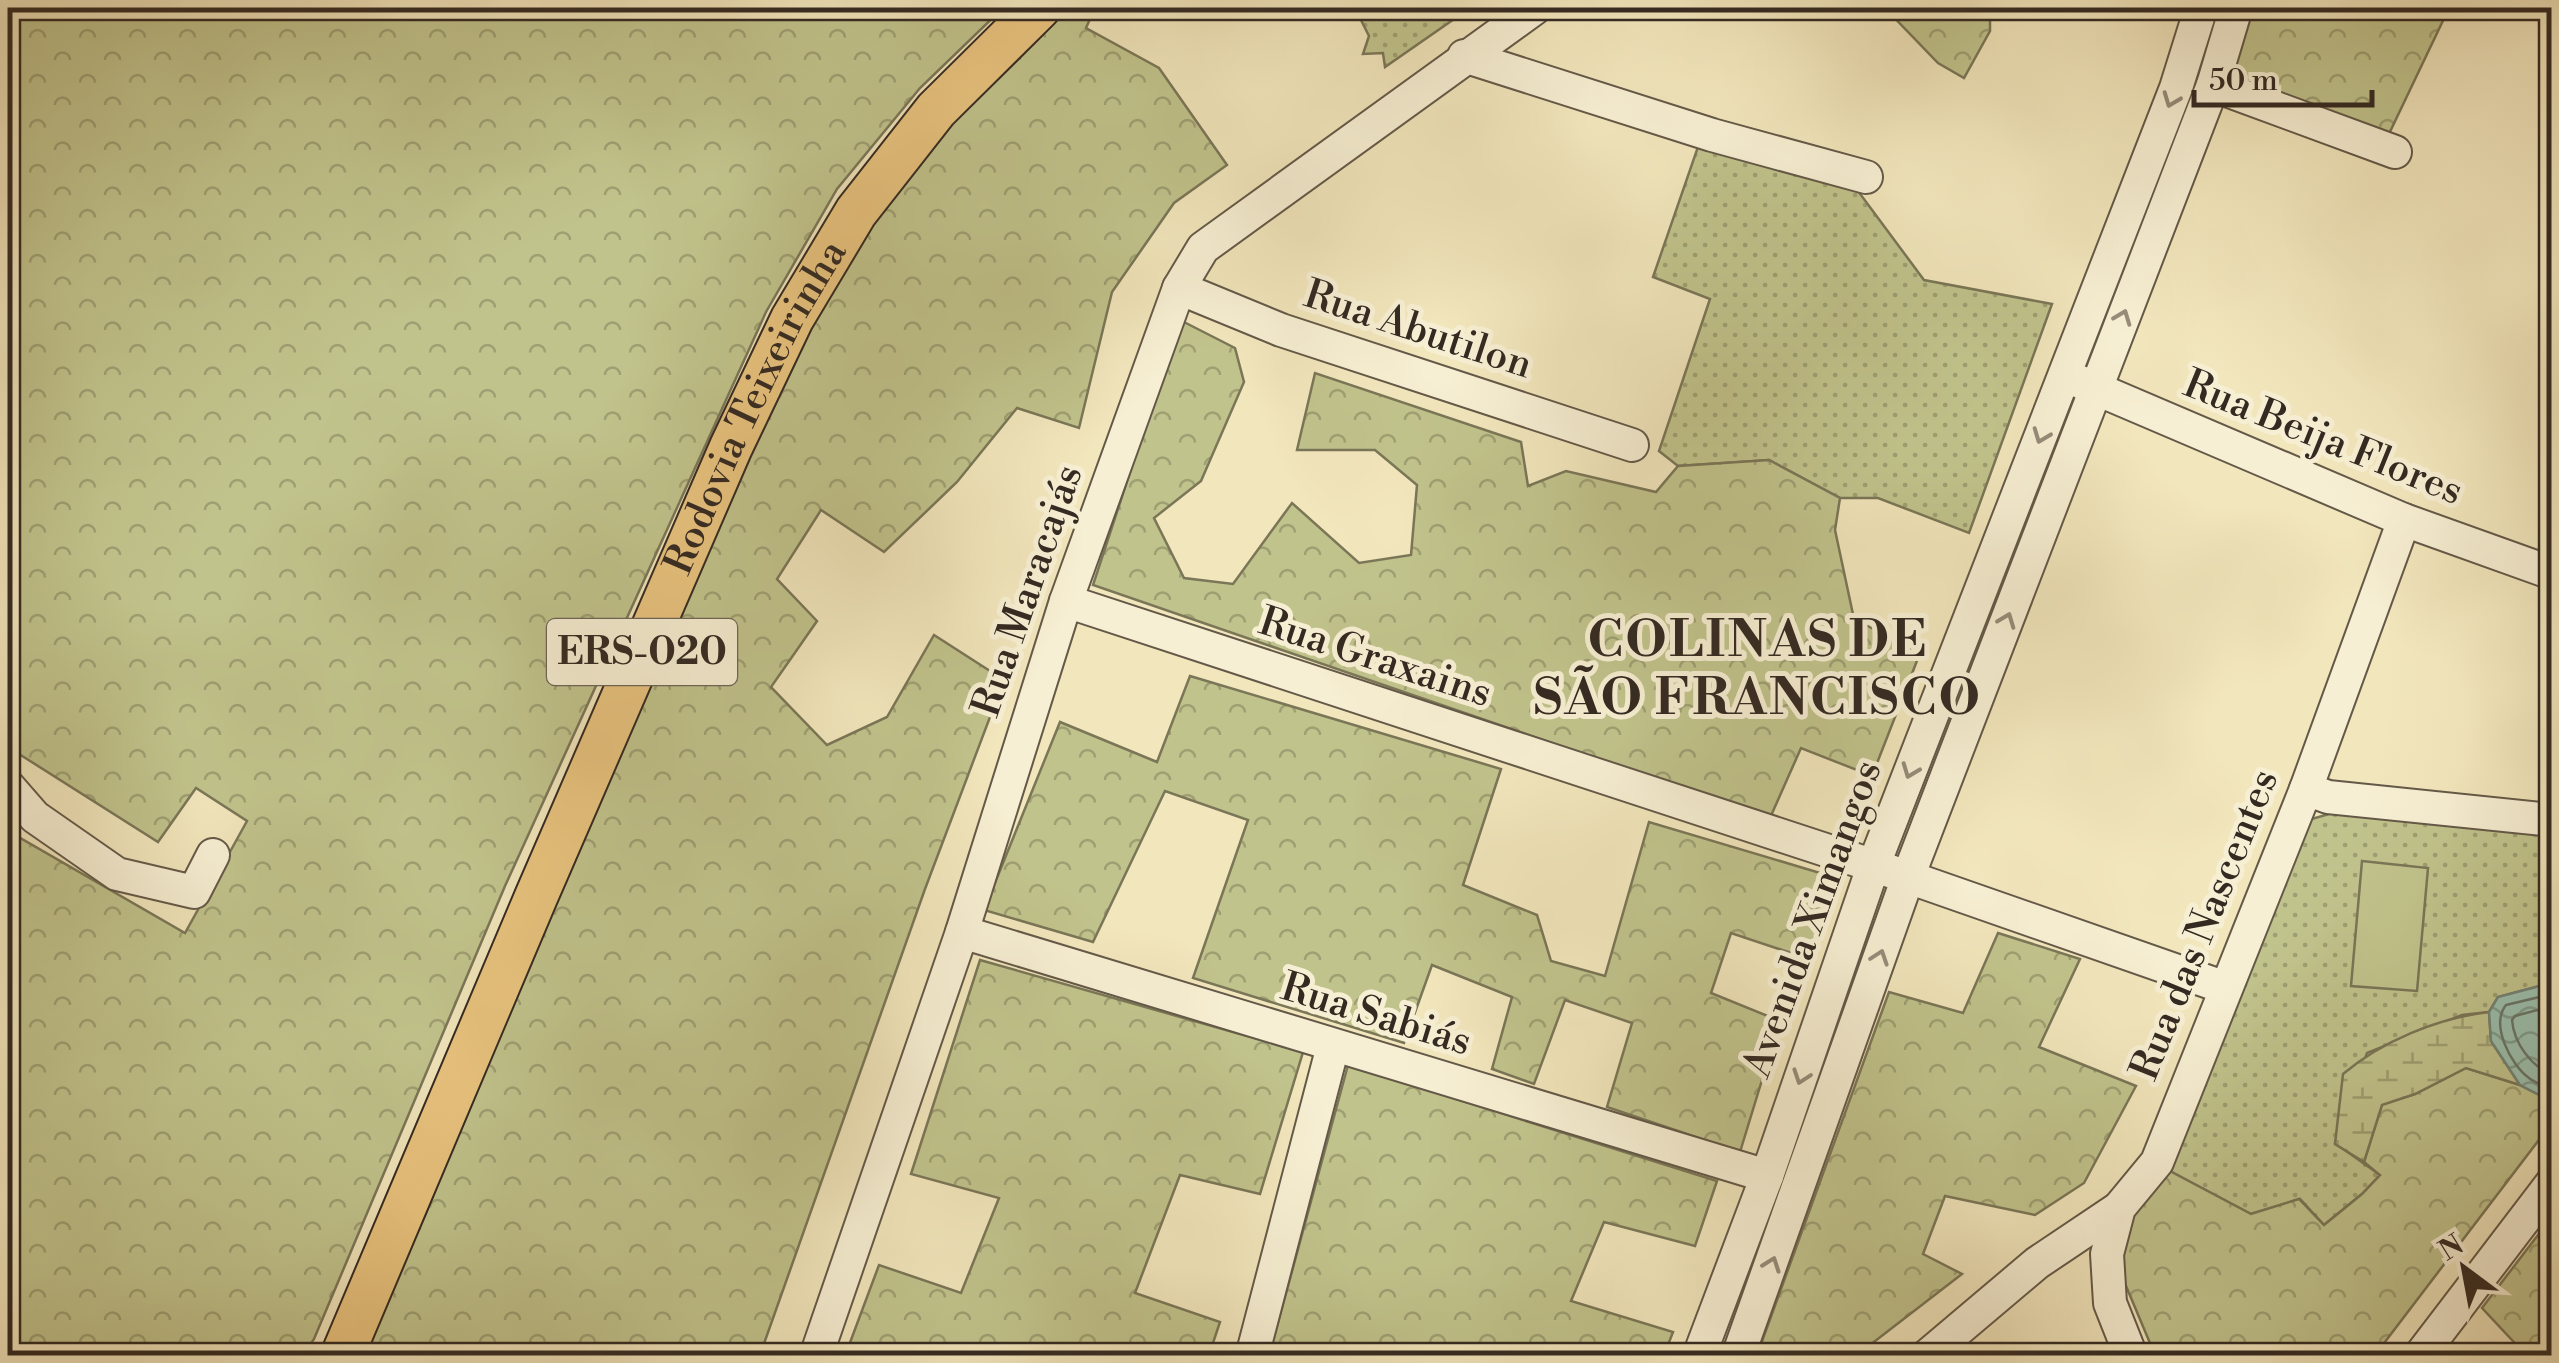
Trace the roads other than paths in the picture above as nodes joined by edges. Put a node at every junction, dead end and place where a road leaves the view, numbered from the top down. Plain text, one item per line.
1 (1039, 8) edge
2 (1536, 8) edge
3 (2201, 8) edge
4 (2236, 8) edge
5 (1464, 56) junction
6 (2214, 85) junction
7 (2395, 152) dead end
8 (1866, 177) dead end
9 (1179, 288) junction
10 (2065, 375) junction
11 (2095, 389) junction
12 (1632, 445) dead end
13 (2404, 520) junction
14 (2552, 573) edge
15 (1066, 601) junction
16 (8, 786) edge
17 (2306, 789) junction
18 (2552, 820) edge
19 (213, 855) dead end
20 (1873, 867) junction
21 (1908, 878) junction
22 (962, 932) junction
23 (2226, 988) junction
24 (1332, 1046) junction
25 (1766, 1176) junction
26 (2552, 1183) edge
27 (2119, 1208) junction
28 (342, 1356) edge
29 (816, 1356) edge
30 (1252, 1356) edge
31 (1700, 1356) edge
32 (1738, 1356) edge
33 (1927, 1356) edge
34 (2130, 1356) edge
35 (2420, 1356) edge

1 - 28 main road, Rodovia Teixeirinha / ERS-020
2 - 5 street, Rua Maracajás
3 -> 10 street, Avenida Ximangos
4 - 6 street, Avenida Ximangos
5 - 8 street
5 - 9 street, Rua Maracajás
6 - 7 street
11 -> 6 street, Avenida Ximangos
9 - 12 street, Rua Abutilon
9 - 15 street, Rua Maracajás
10 - 11 street, Rua Beija Flores
10 -> 20 street, Avenida Ximangos
11 - 13 street, Rua Beija Flores
21 -> 11 street, Avenida Ximangos
13 - 14 street, Rua Beija Flores
13 - 17 street, Rua das Nascentes
15 - 20 street, Rua Graxains
15 - 22 street, Rua Maracajás
16 - 19 street
17 - 18 street
17 - 23 street, Rua das Nascentes
20 - 21 street, Rua Graxains
20 -> 25 street, Avenida Ximangos
21 - 23 street, Rua Graxains
32 -> 21 street, Avenida Ximangos
22 - 24 street, Rua Sabiás
22 - 29 street, Rua Maracajás
23 - 27 street, Rua das Nascentes
24 - 25 street, Rua Sabiás
24 - 30 street
25 - 31 street, Avenida Ximangos
26 - 35 street
27 - 33 street
27 - 34 street, Rua das Nascentes

